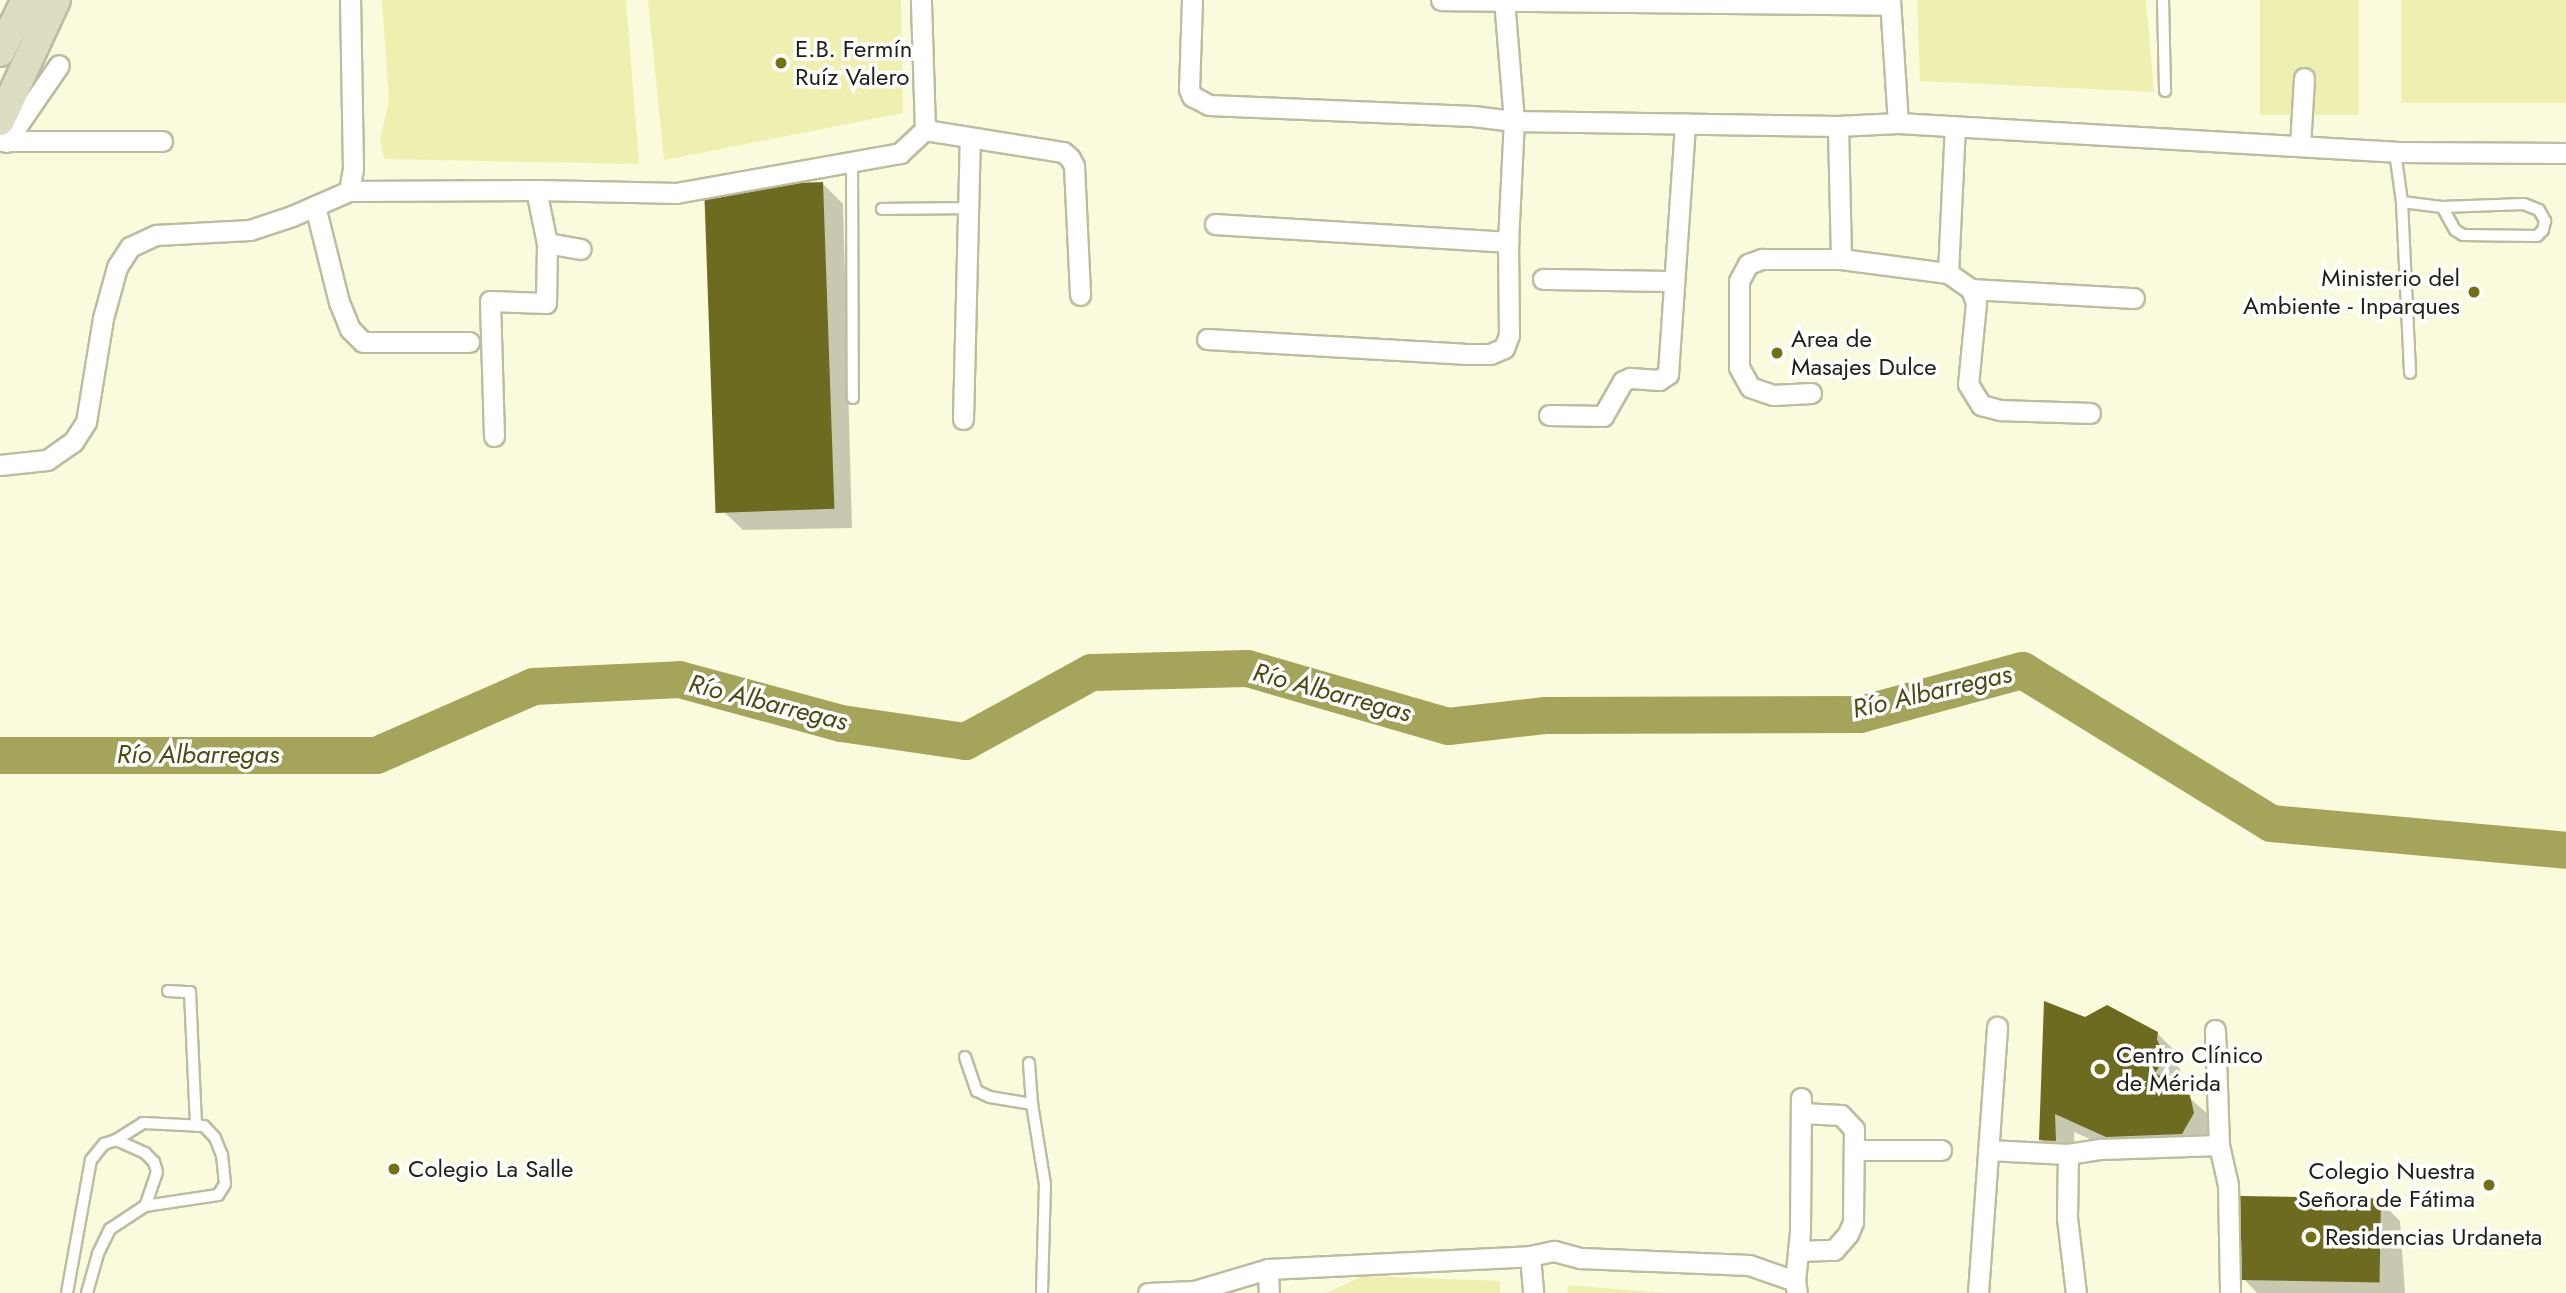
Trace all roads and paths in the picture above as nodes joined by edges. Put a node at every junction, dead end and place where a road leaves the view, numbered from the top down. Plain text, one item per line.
1 (26, 0) edge
2 (56, 0) edge
3 (350, 0) edge
4 (921, 0) edge
5 (1192, 0) edge
6 (1441, 0) edge
7 (2163, 0) edge
8 (1504, 1) edge
9 (1890, 2) edge
10 (0, 52) edge
11 (59, 65) dead end
12 (2304, 78) dead end
13 (2165, 91) dead end
14 (1514, 121) junction
15 (1898, 123) junction
16 (1685, 124) junction
17 (1955, 126) junction
18 (1838, 127) junction
19 (925, 130) junction
20 (2, 135) edge
21 (970, 139) junction
22 (162, 141) dead end
23 (2300, 146) junction
24 (2395, 152) junction
25 (2566, 153) edge
26 (852, 162) junction
27 (536, 190) junction
28 (349, 191) junction
29 (2402, 202) junction
30 (315, 206) junction
31 (2442, 207) junction
32 (968, 208) junction
33 (882, 209) dead end
34 (1215, 225) dead end
35 (1508, 242) junction
36 (547, 243) junction
37 (580, 249) dead end
38 (1841, 259) junction
39 (1948, 273) junction
40 (1543, 279) dead end
41 (1674, 281) junction
42 (1971, 289) junction
43 (1080, 295) dead end
44 (2134, 298) dead end
45 (1207, 338) dead end
46 (469, 342) dead end
47 (2410, 373) dead end
48 (1811, 393) dead end
49 (852, 398) dead end
50 (2090, 413) dead end
51 (1549, 415) dead end
52 (963, 419) dead end
53 (494, 436) dead end
54 (0, 465) edge
55 (168, 991) dead end
56 (1997, 1027) dead end
57 (2215, 1030) dead end
58 (965, 1057) dead end
59 (1028, 1063) dead end
60 (1032, 1104) junction
61 (196, 1126) junction
62 (116, 1140) junction
63 (2219, 1145) junction
64 (1854, 1150) junction
65 (1941, 1150) dead end
66 (1989, 1150) junction
67 (2068, 1154) junction
68 (145, 1206) junction
69 (1798, 1251) junction
70 (1530, 1255) junction
71 (1268, 1269) junction
72 (1796, 1287) edge
73 (67, 1293) edge
74 (87, 1293) edge
75 (1042, 1293) edge
76 (1148, 1293) edge
77 (1269, 1293) edge
78 (1533, 1293) edge
79 (1978, 1293) edge
80 (2076, 1293) edge
81 (2230, 1293) edge

1 - 10 street
2 - 20 street
3 - 28 street
4 - 19 street
5 - 14 street
6 - 8 street
7 - 13 lane
8 - 9 street
8 - 14 street
9 - 15 street
11 - 20 street
12 - 23 street
14 - 16 street
14 - 35 street
15 - 17 street
15 - 18 street
16 - 18 street
16 - 41 street
17 - 23 street
17 - 39 street
18 - 38 street
19 - 21 street
19 - 26 street
20 - 22 street
21 - 32 street
21 - 43 street
23 - 24 street
24 - 25 street
24 - 29 lane
26 - 27 street
26 - 49 lane
27 - 28 street
27 - 36 street
28 - 30 street
29 - 31 lane
29 - 47 lane
30 - 46 street
30 - 54 street
31 - 31 lane
32 - 33 lane
32 - 52 street
34 - 35 street
35 - 45 street
36 - 37 street
36 - 53 street
38 - 39 street
38 - 48 street
39 - 42 street
40 - 41 street
41 - 51 street
42 - 44 street
42 - 50 street
55 - 61 lane
56 - 66 street
57 - 63 street
58 - 60 lane
59 - 60 lane
60 - 75 lane
61 - 62 lane
61 - 68 lane
62 - 68 lane
62 - 73 lane
63 - 67 street
63 - 81 street
64 - 65 street
64 - 69 street
64 - 69 street
66 - 67 street
66 - 79 street
67 - 80 street
68 - 74 lane
69 - 72 street
70 - 71 street
70 - 72 street
70 - 78 street
71 - 76 street
71 - 77 street

